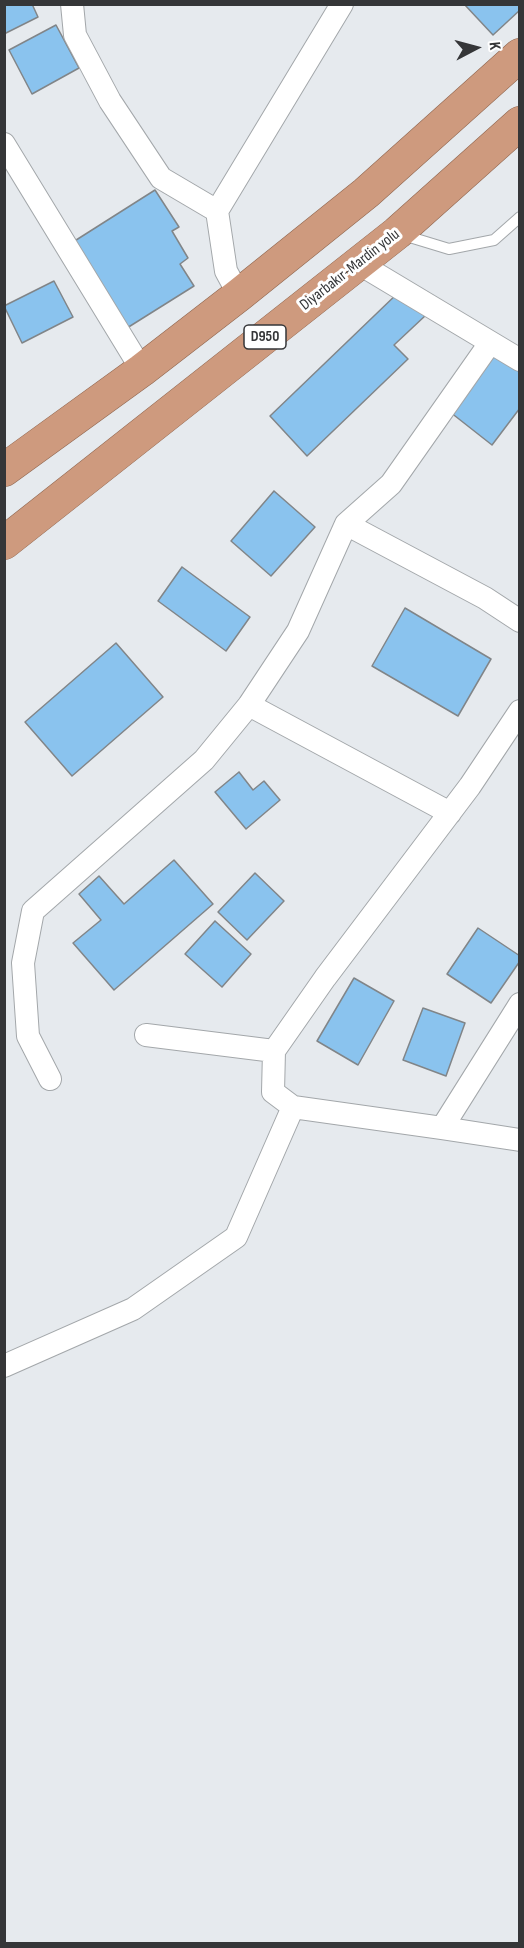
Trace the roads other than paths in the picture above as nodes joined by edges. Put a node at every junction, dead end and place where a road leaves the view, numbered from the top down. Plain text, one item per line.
1 (72, 4) edge
2 (342, 4) edge
3 (519, 55) edge
4 (519, 123) edge
5 (4, 144) edge
6 (218, 211) junction
7 (519, 217) edge
8 (397, 233) junction
9 (358, 264) junction
10 (239, 296) junction
11 (490, 343) junction
12 (519, 360) edge
13 (142, 370) junction
14 (4, 470) edge
15 (346, 524) junction
16 (4, 543) edge
17 (519, 621) edge
18 (249, 705) junction
19 (519, 711) edge
20 (450, 813) junction
21 (519, 1004) edge
22 (146, 1035) dead end
23 (274, 1051) junction
24 (50, 1079) dead end
25 (293, 1107) junction
26 (442, 1128) junction
27 (519, 1140) edge
28 (4, 1366) edge

1 - 6 street
2 - 6 street
3 - 10 highway
4 - 8 highway, Diyarbakır-Mardin yolu / D950
5 - 13 street
6 - 10 street
7 - 8 lane
8 - 9 highway, Diyarbakır-Mardin yolu / D950
9 - 11 street
9 - 16 highway, Diyarbakır-Mardin yolu / D950
10 - 13 highway
11 - 12 street
11 - 15 street
13 - 14 highway
15 - 17 street
15 - 18 street
18 - 20 street
18 - 24 street
19 - 20 street
20 - 23 street
21 - 26 street
22 - 23 street
23 - 25 street
25 - 26 street
25 - 28 street
26 - 27 street

